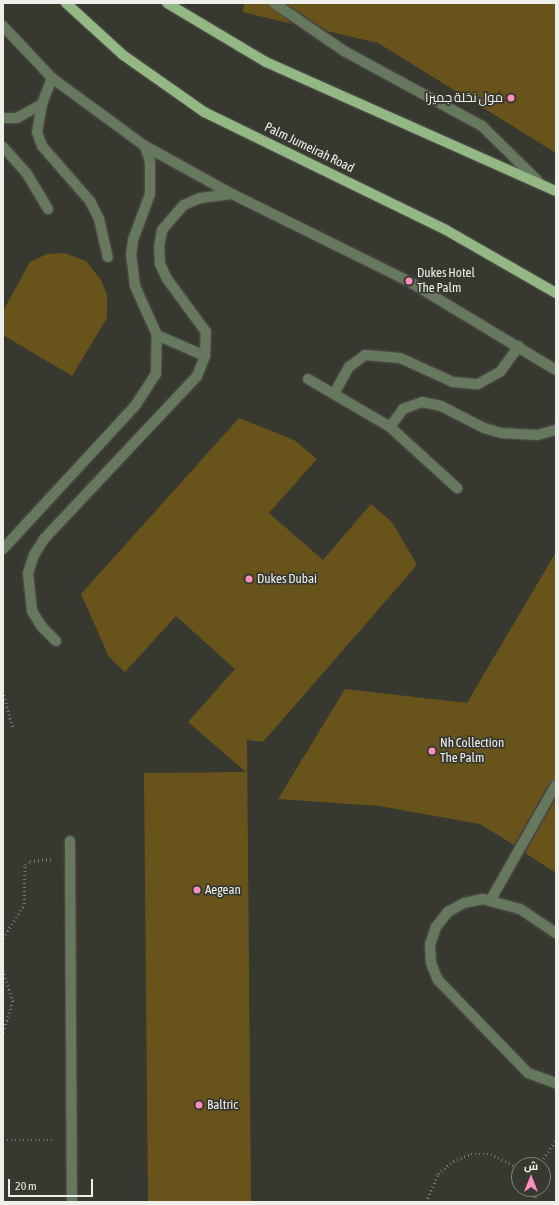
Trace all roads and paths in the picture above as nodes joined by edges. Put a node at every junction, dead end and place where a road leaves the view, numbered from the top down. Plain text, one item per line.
1 (66, 3) edge
2 (166, 3) edge
3 (274, 3) edge
4 (3, 26) edge
5 (52, 78) junction
6 (42, 104) junction
7 (3, 118) edge
8 (145, 146) junction
9 (3, 147) edge
10 (538, 181) junction
11 (556, 191) edge
12 (232, 194) junction
13 (48, 209) dead end
14 (108, 257) dead end
15 (556, 293) edge
16 (157, 335) junction
17 (519, 346) junction
18 (205, 356) junction
19 (556, 370) edge
20 (308, 379) dead end
21 (335, 392) junction
22 (390, 427) junction
23 (556, 430) edge
24 (457, 488) dead end
25 (3, 549) edge
26 (56, 640) dead end
27 (3, 691) edge
28 (13, 728) dead end
29 (556, 785) edge
30 (70, 841) dead end
31 (70, 858) junction
32 (490, 901) junction
33 (556, 933) edge
34 (3, 938) edge
35 (3, 970) edge
36 (3, 1033) edge
37 (556, 1083) edge
38 (3, 1140) edge
39 (72, 1140) junction
40 (556, 1140) edge
41 (544, 1157) edge
42 (511, 1164) edge
43 (72, 1202) edge
44 (426, 1202) edge

1 - 15 main road, Palm Jumeirah Road
2 - 10 main road
3 - 10 street
4 - 5 street
5 - 6 street
5 - 8 street
6 - 7 street
6 - 14 street
8 - 12 street
8 - 16 street
9 - 13 street
10 - 11 main road
12 - 17 street
12 - 18 street
16 - 18 street
16 - 25 street
17 - 19 street
17 - 21 street
18 - 26 street
20 - 21 street
21 - 22 street
22 - 23 street
22 - 24 street
27 - 28 path
29 - 32 street
30 - 31 street
31 - 34 path
31 - 39 street
32 - 33 street
32 - 37 street
35 - 36 path
38 - 39 path
39 - 43 street
40 - 41 path
42 - 44 path

